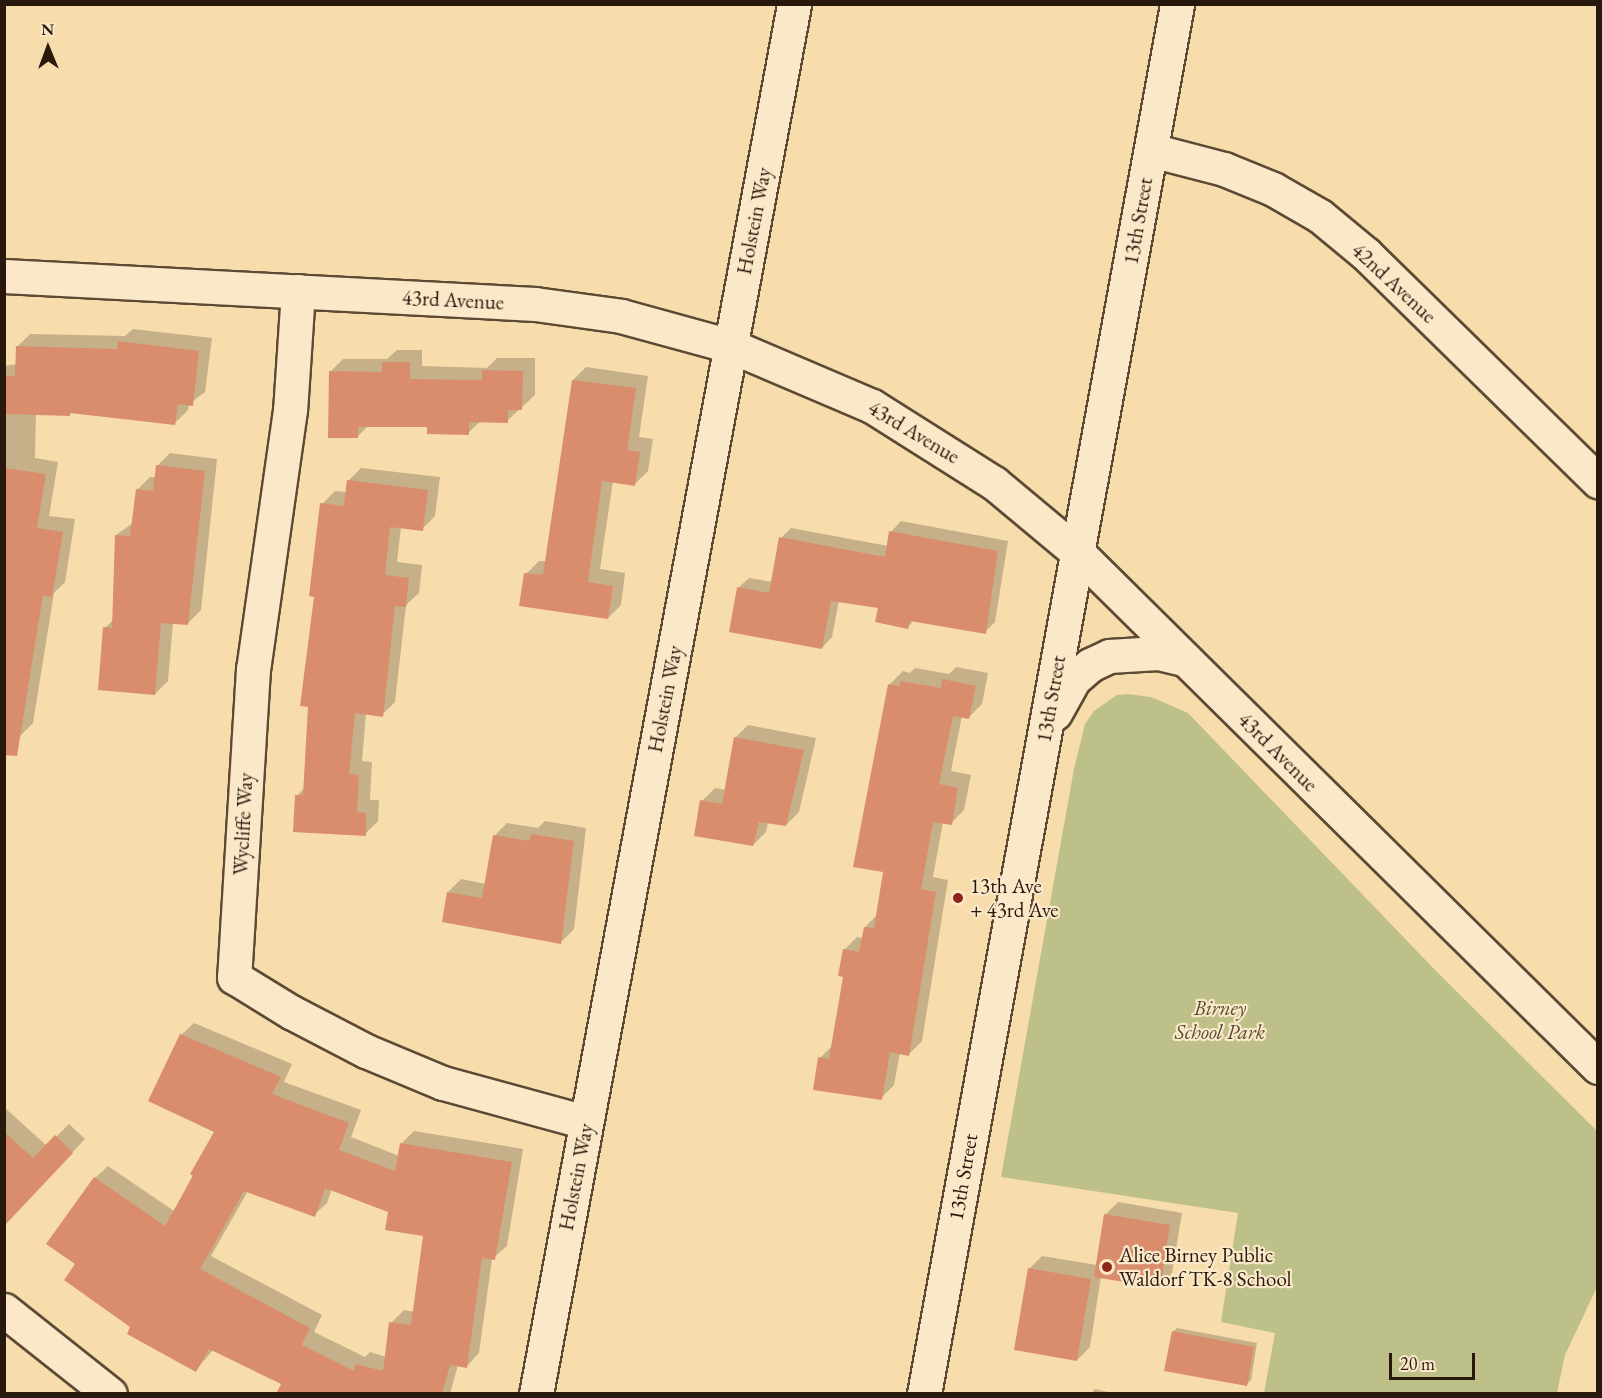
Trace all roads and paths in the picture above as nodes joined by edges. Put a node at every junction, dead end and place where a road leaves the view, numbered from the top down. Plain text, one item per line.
1 (794, 4) edge
2 (1178, 4) edge
3 (1151, 150) junction
4 (4, 276) edge
5 (298, 291) junction
6 (731, 346) junction
7 (1598, 481) edge
8 (1078, 553) junction
9 (1185, 659) junction
10 (1045, 730) junction
11 (1598, 1067) edge
12 (586, 1122) junction
13 (4, 1310) edge
14 (110, 1394) edge
15 (536, 1394) edge
16 (924, 1394) edge

1 - 6 street, Holstein Way
2 - 3 street, 13th Street
3 - 7 street, 42nd Avenue
3 - 8 street, 13th Street
4 - 5 street, 43rd Avenue
5 - 6 street, 43rd Avenue
5 - 12 street, Wycliffe Way
6 - 8 street, 43rd Avenue
6 - 12 street, Holstein Way
8 - 9 street, 43rd Avenue
8 - 10 street, 13th Street
9 - 10 street
9 - 11 street, 43rd Avenue
10 - 16 street, 13th Street
12 - 15 street, Holstein Way
13 - 14 street

